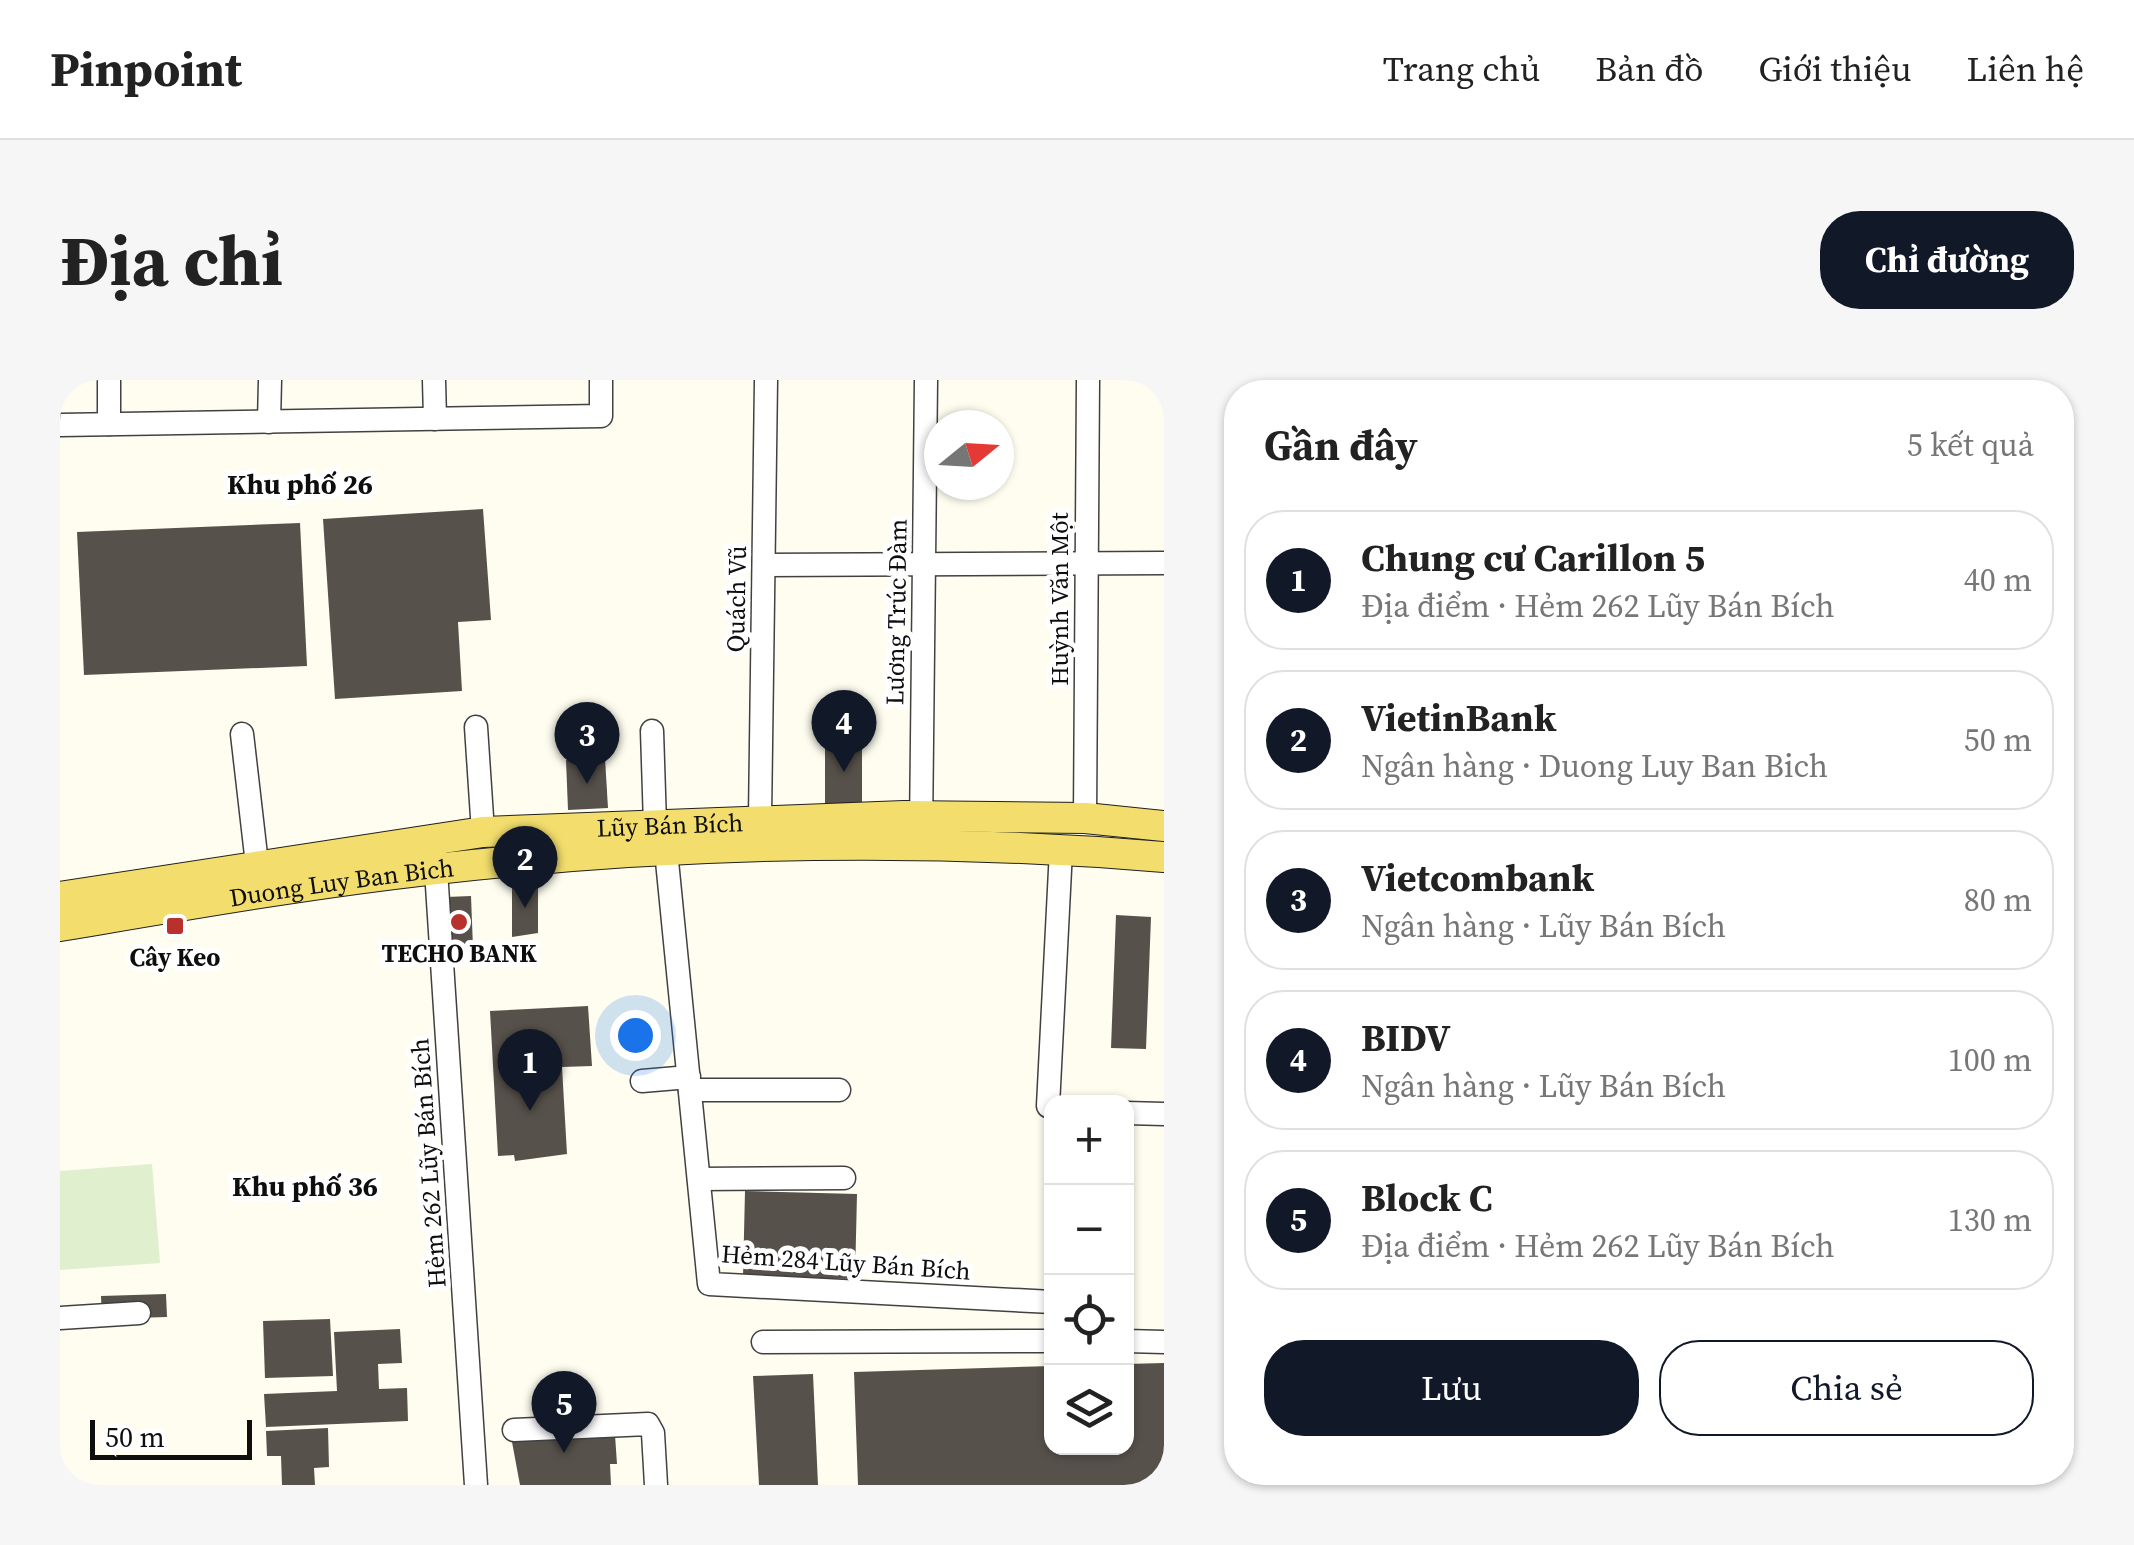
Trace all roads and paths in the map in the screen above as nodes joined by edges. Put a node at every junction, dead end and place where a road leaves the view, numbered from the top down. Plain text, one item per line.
1 (110, 380) edge
2 (270, 380) edge
3 (434, 380) edge
4 (601, 380) edge
5 (766, 380) edge
6 (926, 380) edge
7 (1088, 380) edge
8 (435, 419) junction
9 (269, 422) junction
10 (109, 424) junction
11 (60, 425) edge
12 (1086, 563) junction
13 (1164, 563) edge
14 (765, 564) junction
15 (924, 564) junction
16 (476, 726) dead end
17 (652, 730) dead end
18 (242, 734) dead end
19 (760, 818) junction
20 (1085, 818) junction
21 (1164, 826) edge
22 (921, 830) junction
23 (483, 832) junction
24 (433, 837) junction
25 (661, 838) junction
26 (1061, 850) junction
27 (1164, 857) edge
28 (257, 864) junction
29 (436, 869) junction
30 (60, 897) edge
31 (60, 926) edge
32 (642, 1081) dead end
33 (690, 1083) junction
34 (839, 1090) dead end
35 (1049, 1095) edge
36 (1134, 1114) edge
37 (1164, 1114) edge
38 (844, 1178) dead end
39 (699, 1179) junction
40 (1044, 1302) edge
41 (139, 1314) dead end
42 (60, 1318) edge
43 (1044, 1340) edge
44 (1134, 1341) edge
45 (763, 1342) dead end
46 (1164, 1342) edge
47 (514, 1430) dead end
48 (476, 1485) edge
49 (656, 1485) edge

1 - 10 street
2 - 9 street
3 - 8 street
4 - 8 street
5 - 14 street, Quách Vũ
6 - 15 street, Lương Trúc Đàm
7 - 12 street, Huỳnh Văn Một
8 - 9 street
9 - 10 street
10 - 11 street
12 - 13 street
12 - 15 street
12 - 20 street, Huỳnh Văn Một
14 - 15 street
14 - 19 street, Quách Vũ
15 - 22 street, Lương Trúc Đàm
16 - 23 street
17 - 25 street, Hẻm 284 Lũy Bán Bích
18 - 28 street
19 - 22 main road, Lũy Bán Bích
19 - 25 main road, Lũy Bán Bích
20 - 21 main road, Lũy Bán Bích
20 - 22 main road, Lũy Bán Bích
22 - 25 main road, Duong Luy Ban Bich
22 - 26 main road, Duong Luy Ban Bich
23 - 24 main road, Lũy Bán Bích
23 - 25 main road, Lũy Bán Bích
24 - 28 main road, Lũy Bán Bích
24 - 29 street, Hẻm 262 Lũy Bán Bích
25 - 29 main road, Duong Luy Ban Bich
25 - 33 street, Hẻm 284 Lũy Bán Bích
26 - 27 main road, Duong Luy Ban Bich
26 - 35 street
28 - 30 main road, Lũy Bán Bích
29 - 31 main road, Duong Luy Ban Bich
29 - 48 street, Hẻm 262 Lũy Bán Bích
32 - 33 street
33 - 34 street
33 - 39 street, Hẻm 284 Lũy Bán Bích
36 - 37 street
38 - 39 street
39 - 40 street, Hẻm 284 Lũy Bán Bích
41 - 42 street
43 - 45 street
44 - 46 street
47 - 49 street

